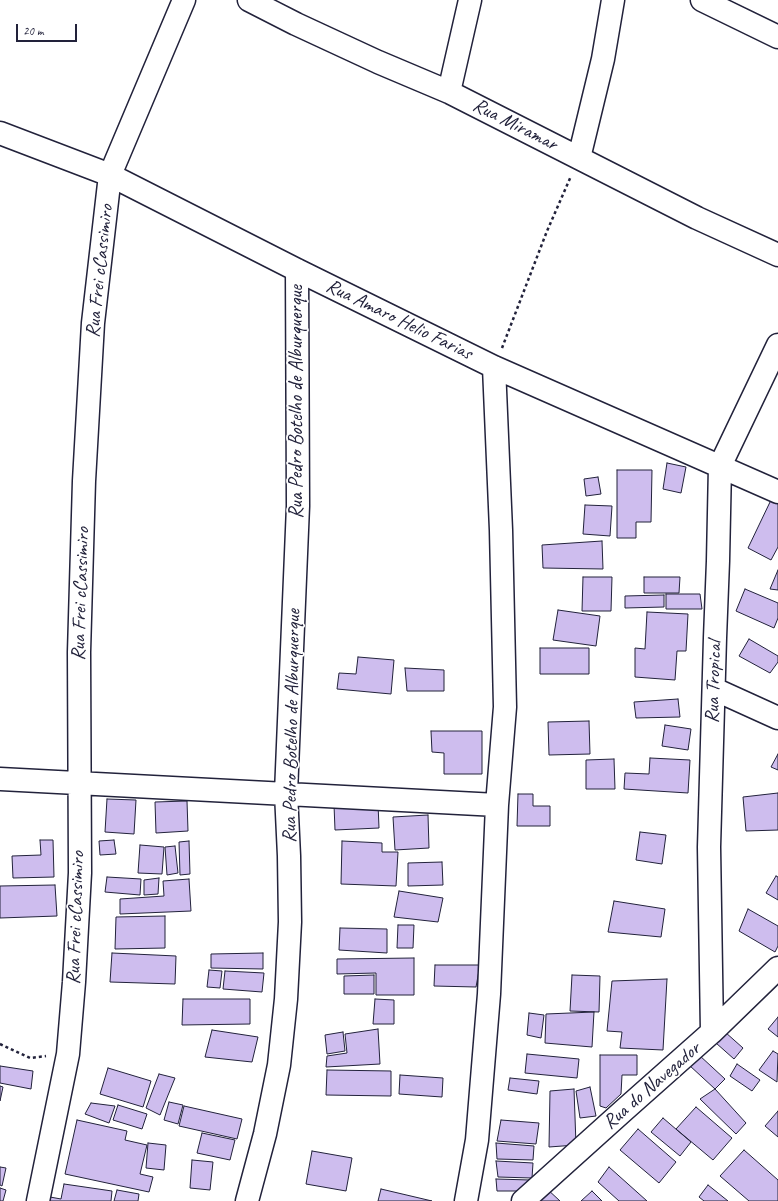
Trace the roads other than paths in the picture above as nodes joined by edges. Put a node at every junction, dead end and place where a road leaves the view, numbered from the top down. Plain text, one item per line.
1 (184, 0) edge
2 (249, 0) edge
3 (470, 0) edge
4 (614, 0) edge
5 (702, 0) edge
6 (778, 37) edge
7 (449, 92) junction
8 (0, 133) edge
9 (579, 158) junction
10 (110, 175) junction
11 (778, 255) edge
12 (297, 270) junction
13 (778, 345) edge
14 (494, 367) junction
15 (720, 466) junction
16 (778, 492) edge
17 (714, 689) junction
18 (778, 718) edge
19 (0, 779) edge
20 (79, 782) junction
21 (286, 793) junction
22 (497, 805) junction
23 (778, 968) edge
24 (712, 1032) junction
25 (38, 1201) edge
26 (247, 1201) edge
27 (466, 1201) edge
28 (523, 1201) edge

1 - 10 street, Rua Frei cCassimiro
2 - 7 street, Rua Miramar
3 - 7 street
4 - 9 street
5 - 6 street
7 - 9 street, Rua Miramar
8 - 10 street, Rua Amaro Helio Farias
9 - 11 street, Rua Miramar
10 - 12 street, Rua Amaro Helio Farias
10 - 20 street, Rua Frei cCassimiro
12 - 14 street, Rua Amaro Helio Farias
12 - 21 street, Rua Pedro Botelho de Alburquerque
13 - 15 street, Rua Tropical
14 - 15 street, Rua Amaro Helio Farias
14 - 22 street
15 - 16 street, Rua Amaro Helio Farias
15 - 17 street, Rua Tropical
17 - 18 street
17 - 24 street, Rua Tropical
19 - 20 street
20 - 21 street
20 - 25 street, Rua Frei cCassimiro
21 - 22 street
21 - 26 street, Rua Pedro Botelho de Alburquerque
22 - 27 street
23 - 24 street, Rua do Navegador
24 - 28 street, Rua do Navegador

